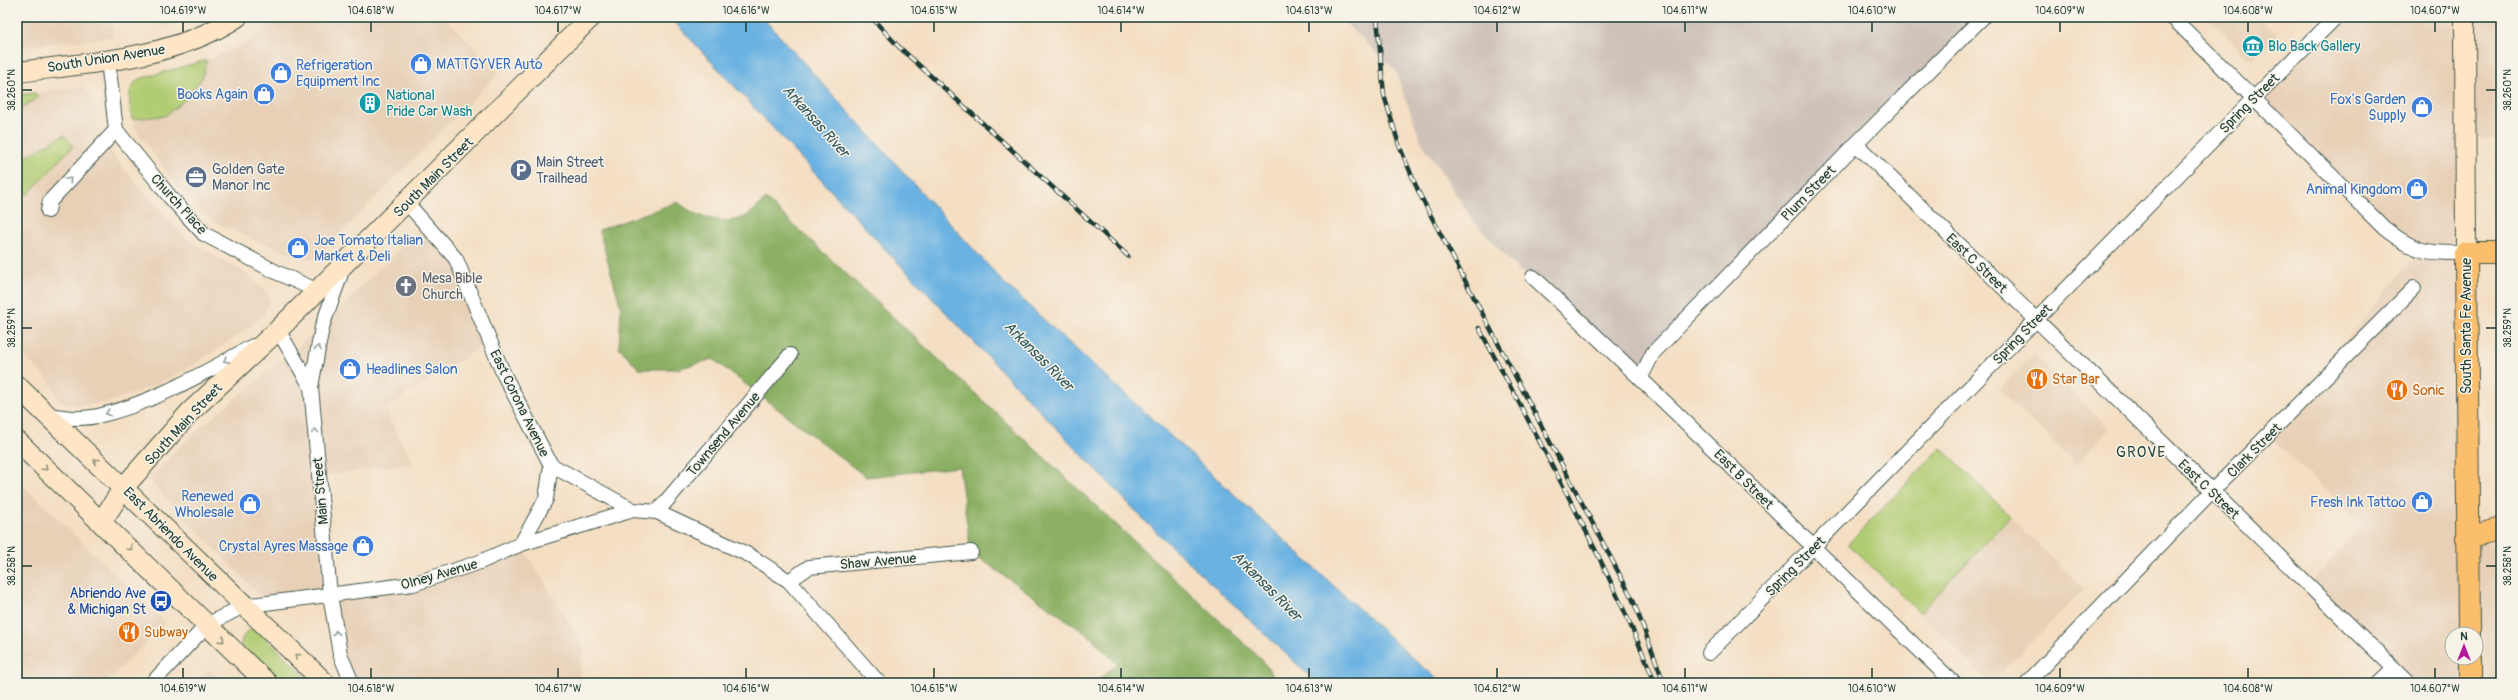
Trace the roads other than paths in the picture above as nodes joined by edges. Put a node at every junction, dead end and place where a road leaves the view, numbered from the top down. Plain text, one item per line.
1 (237, 17) edge
2 (591, 17) edge
3 (1983, 17) edge
4 (2172, 17) edge
5 (2336, 17) edge
6 (2465, 17) edge
7 (108, 61) junction
8 (17, 72) edge
9 (2253, 99) junction
10 (116, 130) junction
11 (1856, 144) junction
12 (408, 203) junction
13 (48, 211) dead end
14 (2466, 253) junction
15 (2501, 253) edge
16 (345, 264) junction
17 (1533, 277) dead end
18 (2414, 288) dead end
19 (318, 291) junction
20 (2036, 320) junction
21 (276, 333) junction
22 (790, 355) dead end
23 (1641, 377) junction
24 (17, 386) edge
25 (311, 387) junction
26 (46, 415) junction
27 (17, 441) edge
28 (551, 465) junction
29 (124, 487) junction
30 (2212, 491) junction
31 (634, 510) junction
32 (656, 512) junction
33 (102, 521) junction
34 (2501, 529) edge
35 (2467, 538) junction
36 (521, 544) junction
37 (2501, 545) edge
38 (1812, 548) junction
39 (971, 552) dead end
40 (789, 581) junction
41 (330, 595) junction
42 (243, 606) junction
43 (207, 625) junction
44 (2469, 626) edge
45 (1709, 653) dead end
46 (2470, 666) edge
47 (2394, 668) junction
48 (152, 683) edge
49 (267, 683) edge
50 (325, 683) edge
51 (352, 683) edge
52 (879, 683) edge
53 (1954, 683) edge
54 (2027, 683) edge
55 (2379, 683) edge
56 (2408, 683) edge
57 (2470, 683) edge

1 - 7 main road, South Union Avenue
2 - 12 main road, South Main Street
3 - 11 street, Plum Street
4 - 9 street
5 - 9 street, Spring Street
6 - 14 main road, South Santa Fe Avenue
7 - 8 main road, South Union Avenue
7 - 10 street
9 - 14 street
9 - 20 street, Spring Street
13 -> 10 street
10 - 19 street, Church Place
11 - 20 street, East C Street
11 - 23 street, Plum Street
12 - 16 main road, South Main Street
12 - 28 street, East Corona Avenue
14 - 15 main road
14 - 35 main road, South Santa Fe Avenue
16 - 19 main road, South Main Street
25 -> 16 street, Main Street
17 - 23 street, East B Street
18 - 30 street, Clark Street
19 - 21 main road, South Main Street
20 - 30 street, East C Street
20 - 38 street, Spring Street
21 - 25 street, Main Street
21 -> 26 street, South Main Street
21 - 29 main road, South Main Street
22 - 32 street, Townsend Avenue
23 - 38 street, East B Street
24 - 26 main road, East Abriendo Avenue
41 -> 25 street, Main Street
29 -> 26 main road, East Abriendo Avenue
27 -> 33 main road
28 - 31 street, East Corona Avenue
28 - 36 street
29 - 33 main road, South Main Street
29 - 42 main road, East Abriendo Avenue
30 - 47 street, East C Street
30 - 54 street, Clark Street
31 - 32 street, East Corona Avenue
31 - 36 street, Olney Avenue
32 - 40 street, East Corona Avenue
33 -> 43 main road
34 - 35 main road
35 - 37 main road
35 - 44 main road, South Santa Fe Avenue
36 - 41 street, Olney Avenue
38 - 45 street, Spring Street
38 - 53 street, East B Street
39 - 40 street, Shaw Avenue
40 - 52 street, East Corona Avenue
41 - 42 street, Olney Avenue
51 -> 41 street
42 - 43 street, Olney Avenue
50 -> 42 main road, East Abriendo Avenue
43 - 48 street, Olney Avenue
43 -> 49 main road
46 - 57 main road
47 - 55 street
47 - 56 street, East C Street

